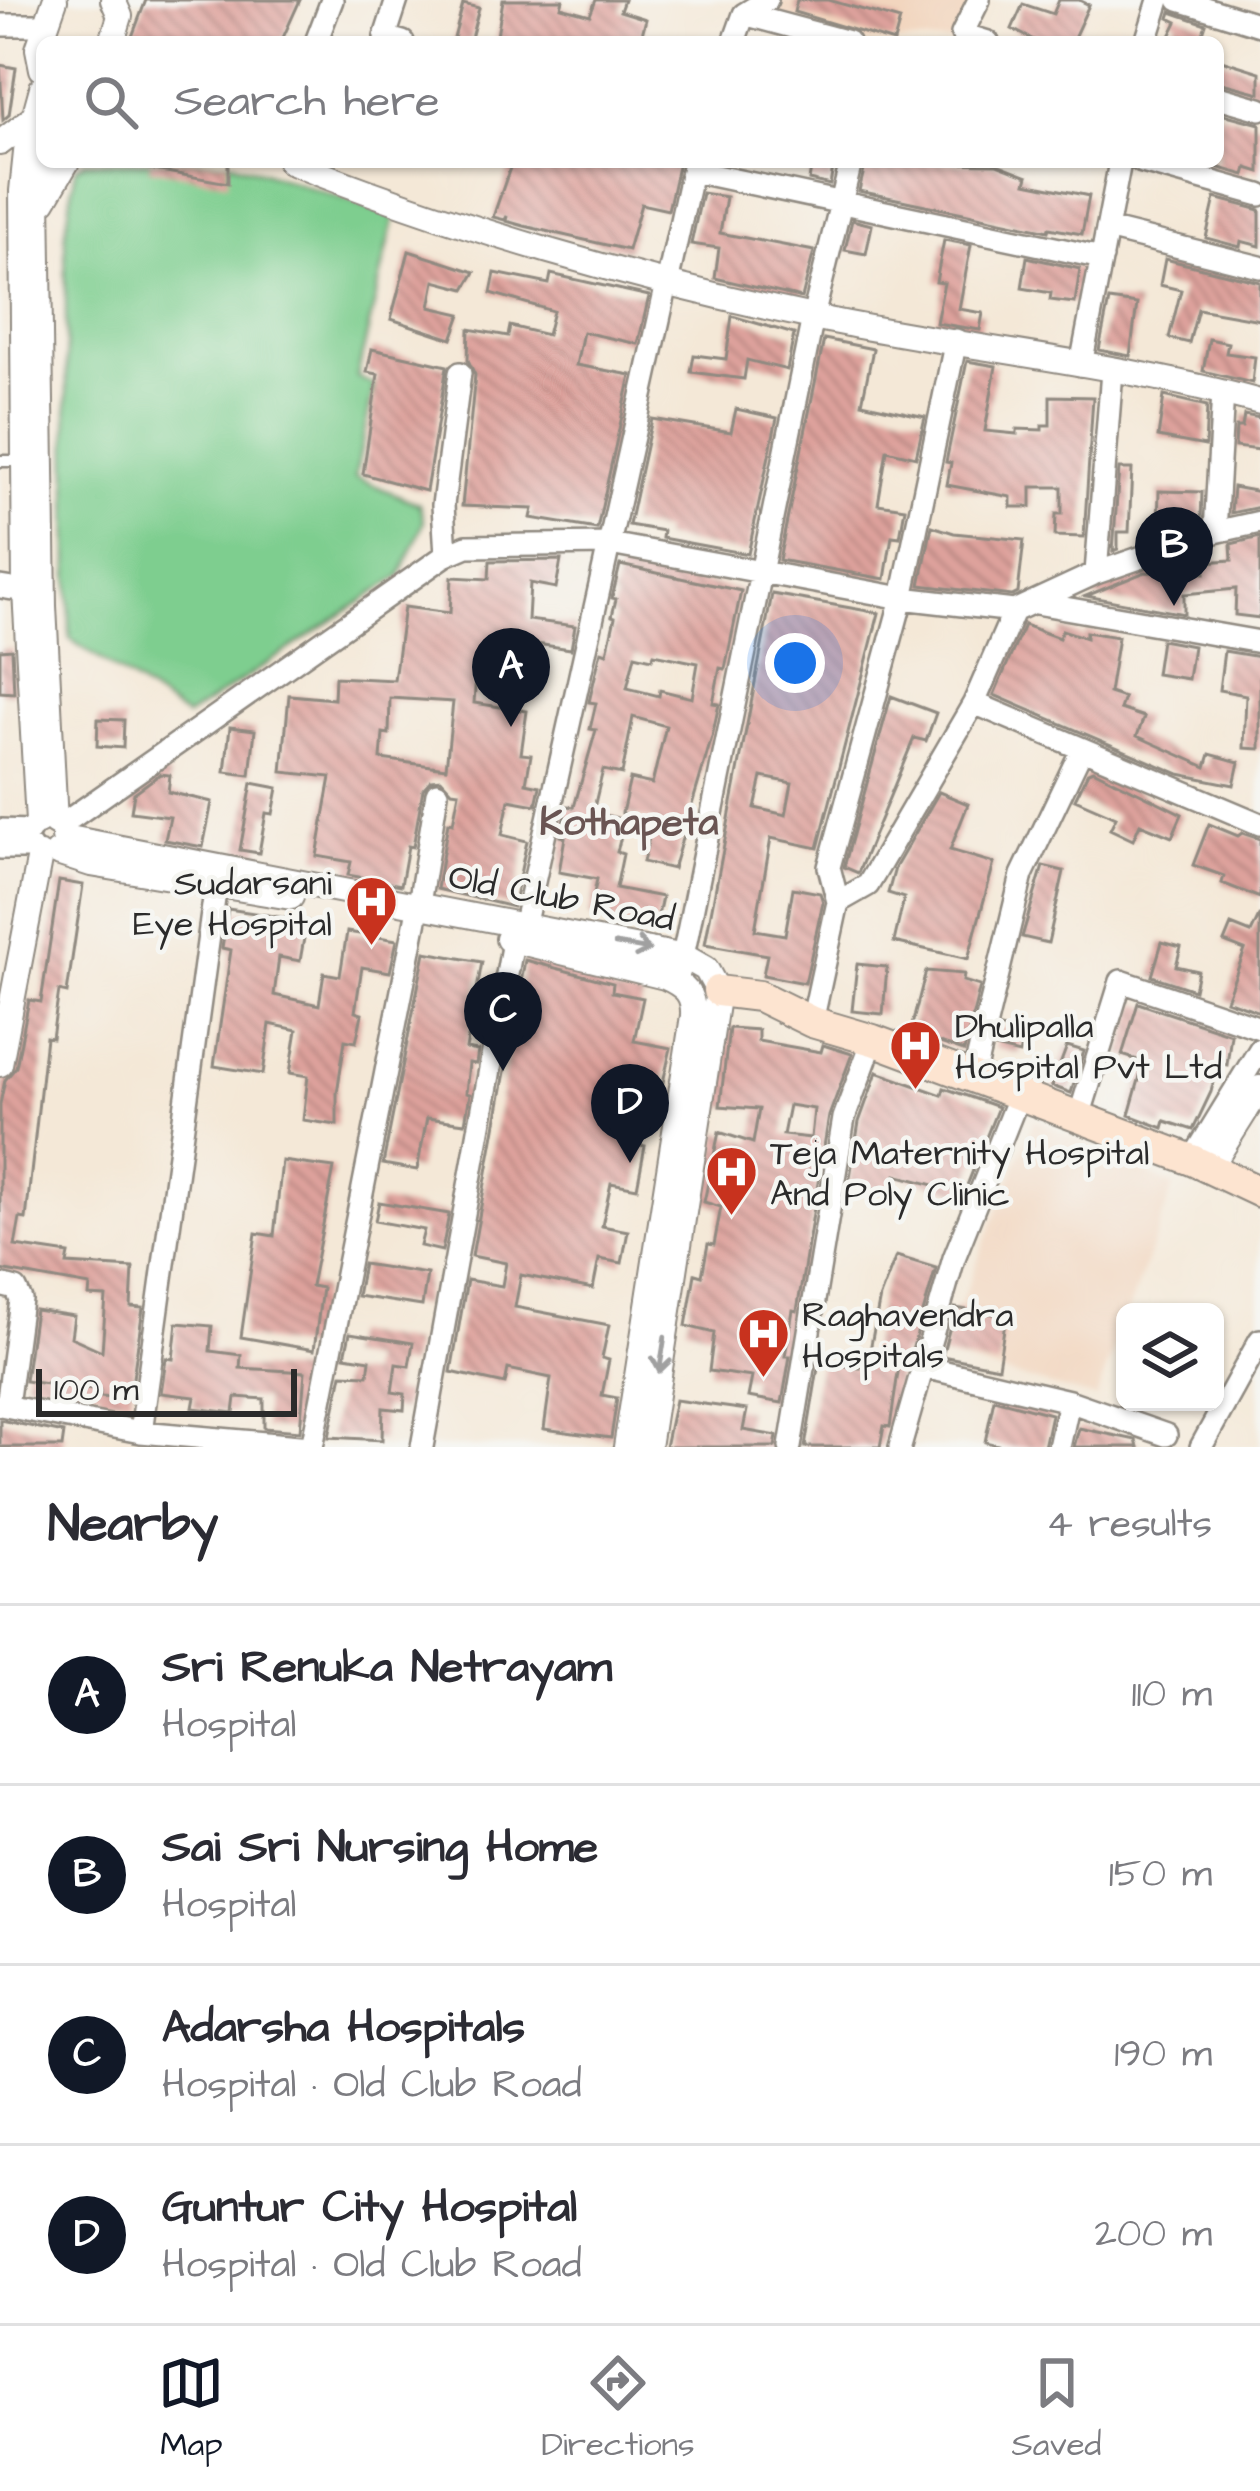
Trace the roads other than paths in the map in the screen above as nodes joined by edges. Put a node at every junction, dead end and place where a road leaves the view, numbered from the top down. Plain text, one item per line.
1 (55, 0) edge
2 (113, 0) edge
3 (332, 0) edge
4 (398, 0) edge
5 (767, 0) edge
6 (979, 0) edge
7 (1160, 0) edge
8 (1179, 0) edge
9 (744, 14) junction
10 (0, 25) edge
11 (43, 25) junction
12 (1260, 25) edge
13 (41, 36) edge
14 (114, 36) edge
15 (318, 36) edge
16 (385, 36) edge
17 (736, 36) edge
18 (826, 36) edge
19 (968, 36) edge
20 (1148, 36) edge
21 (1224, 99) edge
22 (36, 108) edge
23 (1260, 109) edge
24 (33, 118) junction
25 (0, 143) edge
26 (28, 163) edge
27 (64, 168) edge
28 (306, 168) edge
29 (693, 168) edge
30 (701, 168) edge
31 (850, 168) edge
32 (1119, 168) edge
33 (1163, 168) edge
34 (1260, 195) edge
35 (842, 203) junction
36 (38, 214) junction
37 (1107, 230) junction
38 (1102, 257) junction
39 (1260, 267) edge
40 (670, 281) junction
41 (814, 317) junction
42 (956, 340) junction
43 (1081, 365) junction
44 (1112, 371) junction
45 (460, 373) dead end
46 (1223, 392) junction
47 (1260, 402) edge
48 (12, 461) edge
49 (1260, 522) edge
50 (1215, 532) junction
51 (610, 544) junction
52 (446, 555) junction
53 (1096, 573) junction
54 (763, 574) junction
55 (12, 589) edge
56 (902, 598) junction
57 (1025, 607) junction
58 (1260, 642) edge
59 (38, 666) junction
60 (974, 703) junction
61 (1082, 749) junction
62 (437, 794) dead end
63 (1260, 824) edge
64 (0, 830) edge
65 (47, 837) junction
66 (0, 848) edge
67 (215, 884) junction
68 (838, 902) junction
69 (418, 912) junction
70 (519, 934) junction
71 (685, 957) junction
72 (677, 982) junction
73 (718, 991) junction
74 (812, 1022) junction
75 (1260, 1028) edge
76 (872, 1040) junction
77 (1260, 1049) edge
78 (0, 1064) edge
79 (973, 1077) junction
80 (1260, 1088) edge
81 (1019, 1095) junction
82 (1079, 1117) junction
83 (1201, 1165) junction
84 (1260, 1192) edge
85 (0, 1285) edge
86 (1260, 1340) edge
87 (920, 1366) junction
88 (1069, 1401) junction
89 (3, 1405) edge
90 (141, 1432) junction
91 (1166, 1435) dead end
92 (311, 1447) edge
93 (422, 1447) edge
94 (626, 1447) edge
95 (648, 1447) edge
96 (790, 1447) edge
97 (900, 1447) edge
98 (1059, 1447) edge
99 (1201, 1447) edge

1 - 11 street
2 - 14 street
3 - 15 street
4 - 16 street
5 - 9 street
6 - 19 street
7 - 20 street
8 - 12 street
9 - 17 street
9 - 18 street
10 - 11 street
11 - 13 street
21 - 23 street
22 - 24 street
24 - 25 street
24 - 26 street
26 - 36 street
26 - 48 street
27 - 36 street
28 - 40 street
29 - 40 street
30 - 35 street
31 - 35 street
32 - 37 street
33 - 34 street
35 - 38 street
35 - 41 street
36 - 59 street
37 - 38 street
37 - 39 street
38 - 43 street
40 - 41 street
40 - 51 street
41 - 42 street
41 - 54 street
42 - 43 street
42 - 56 street
43 - 44 street
44 - 46 street
44 - 53 street
45 - 52 street
46 - 47 street
46 - 50 street
48 - 55 street
49 - 50 street
50 - 53 street
51 - 52 street
51 - 54 street
51 - 70 street
52 - 65 street
53 - 57 street
54 - 56 street
54 - 71 street
55 - 59 street
56 - 57 street
56 - 68 street
57 - 58 street
57 - 60 street
59 - 65 street
60 - 61 street
60 - 68 street
61 - 63 street
61 - 79 street
62 - 69 street
64 - 65 street
65 - 66 street
65 - 67 street, Old Club Road
65 - 69 street, Old Club Road
65 - 78 street
67 - 69 street, Old Club Road
67 - 90 street
68 - 74 street
69 - 70 street, Old Club Road
69 - 92 street
70 -> 71 street, Old Club Road
70 - 72 street, Old Club Road
70 - 93 street
71 - 72 street
71 - 73 street, Old Club Road
72 - 94 street, Old Club Road
73 - 74 main road
73 -> 95 street
74 - 76 main road
75 - 82 street
76 - 79 main road
76 - 96 street
77 - 83 street
79 - 81 main road
80 - 83 street
81 - 82 main road
81 - 87 street
82 - 83 main road
83 - 84 main road
85 - 89 street
86 - 99 street
87 - 88 street
87 - 97 street
88 - 91 street
88 - 98 street
89 - 90 street
90 - 92 street

